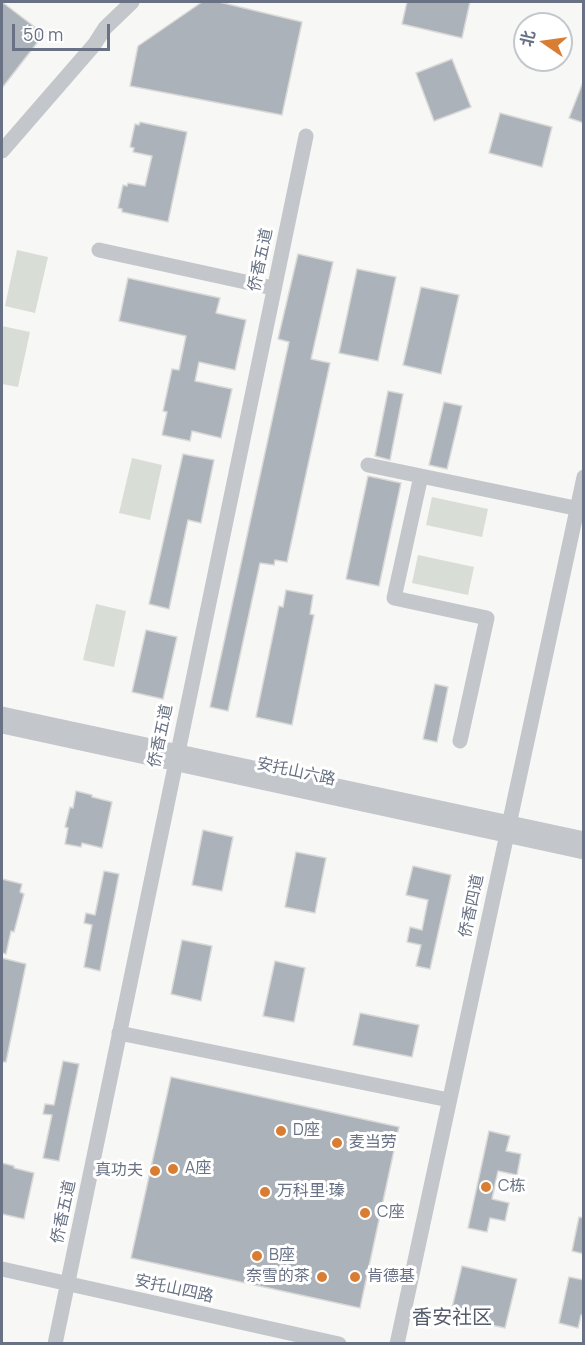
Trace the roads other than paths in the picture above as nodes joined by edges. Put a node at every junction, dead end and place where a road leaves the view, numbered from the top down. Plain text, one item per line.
1 (132, 2) edge
2 (306, 136) dead end
3 (2, 151) edge
4 (99, 250) dead end
5 (273, 288) junction
6 (368, 465) dead end
7 (421, 476) junction
8 (584, 477) edge
9 (580, 510) edge
10 (2, 714) edge
11 (2, 726) edge
12 (460, 741) dead end
13 (175, 758) junction
14 (507, 829) junction
15 (584, 839) edge
16 (584, 852) edge
17 (119, 1033) junction
18 (449, 1100) junction
19 (2, 1269) edge
20 (67, 1284) junction
21 (55, 1344) edge
22 (339, 1344) edge
23 (397, 1344) edge

1 - 3 street
2 - 5 street, 侨香五道
4 - 5 street
5 - 13 street, 侨香五道
6 - 7 street
7 - 9 street
7 - 12 street
8 - 9 street, 侨香四道
9 - 14 street, 侨香四道
10 - 13 street, 安托山六路
11 - 13 street, 安托山六路
13 - 14 street, 安托山六路
13 - 17 street, 侨香五道
14 - 15 street, 安托山六路
14 - 16 street, 安托山六路
14 - 18 street, 侨香四道
17 - 18 street
17 - 20 street, 侨香五道
18 - 23 street, 侨香四道
19 - 20 street, 安托山四路
20 - 21 street, 侨香五道
20 - 22 street, 安托山四路

